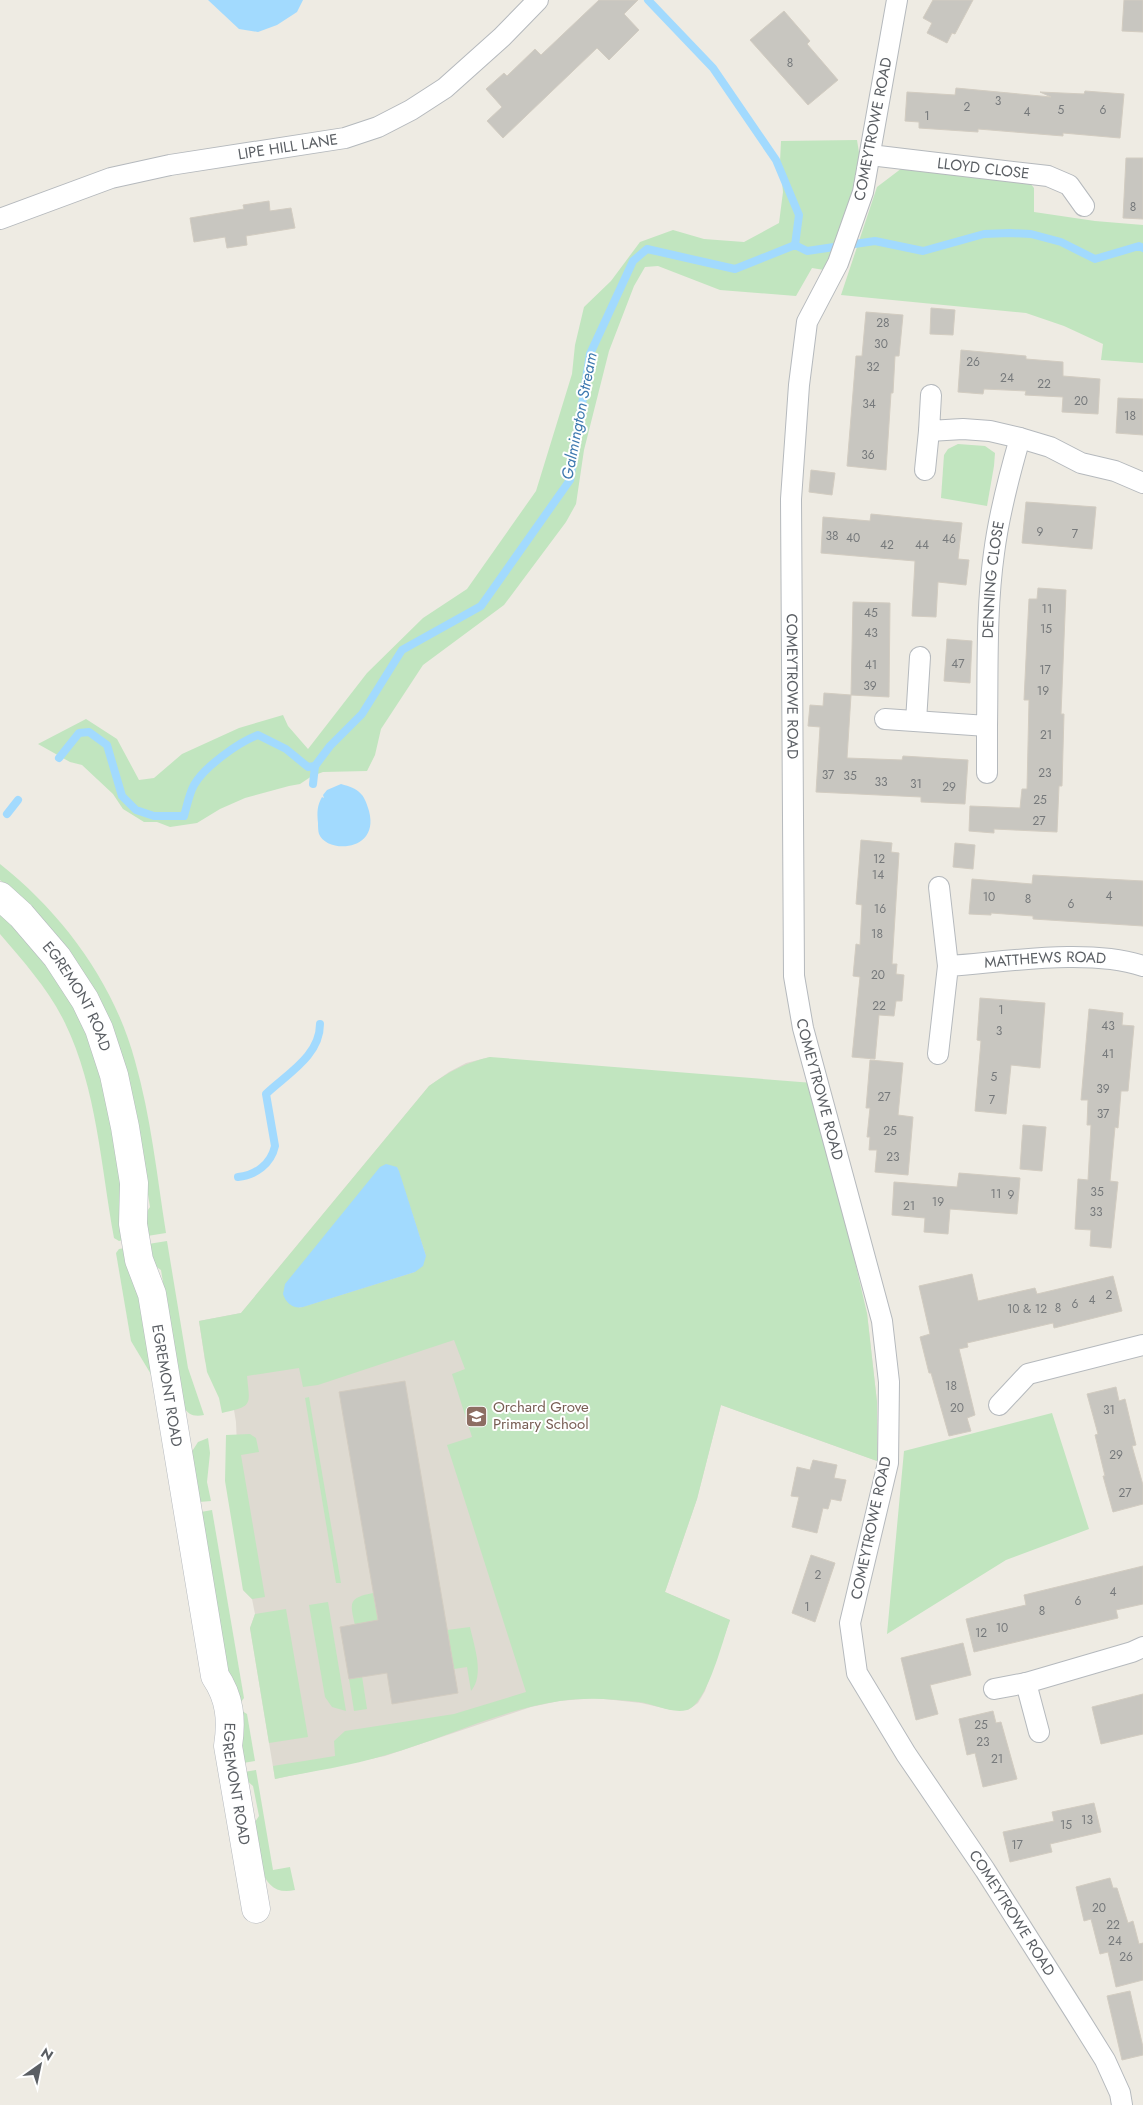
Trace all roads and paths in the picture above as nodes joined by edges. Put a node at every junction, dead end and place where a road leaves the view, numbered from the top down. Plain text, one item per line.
1 (538, 0) edge
2 (897, 0) edge
3 (870, 155) junction
4 (1084, 206) dead end
5 (0, 219) edge
6 (931, 395) dead end
7 (929, 431) junction
8 (1020, 438) junction
9 (925, 470) dead end
10 (1143, 483) edge
11 (920, 657) dead end
12 (885, 719) dead end
13 (916, 721) junction
14 (987, 726) junction
15 (987, 773) dead end
16 (939, 887) dead end
17 (0, 896) edge
18 (948, 966) junction
19 (1143, 966) edge
20 (938, 1054) dead end
21 (1143, 1345) edge
22 (1000, 1405) dead end
23 (1143, 1647) edge
24 (1026, 1683) junction
25 (994, 1689) dead end
26 (1039, 1732) dead end
27 (256, 1909) dead end
28 (1122, 2105) edge

1 - 5 street, LIPE HILL LANE
2 - 3 street, COMEYTROWE ROAD
3 - 4 street, LLOYD CLOSE
3 - 28 street, COMEYTROWE ROAD
6 - 7 street
7 - 8 street
7 - 9 street
8 - 10 street
8 - 14 street, DENNING CLOSE
11 - 13 street
12 - 13 street
13 - 14 street
14 - 15 street, DENNING CLOSE
16 - 18 street
17 - 27 street, EGREMONT ROAD
18 - 19 street, MATTHEWS ROAD
18 - 20 street
21 - 22 street
23 - 24 street
24 - 25 street
24 - 26 street

